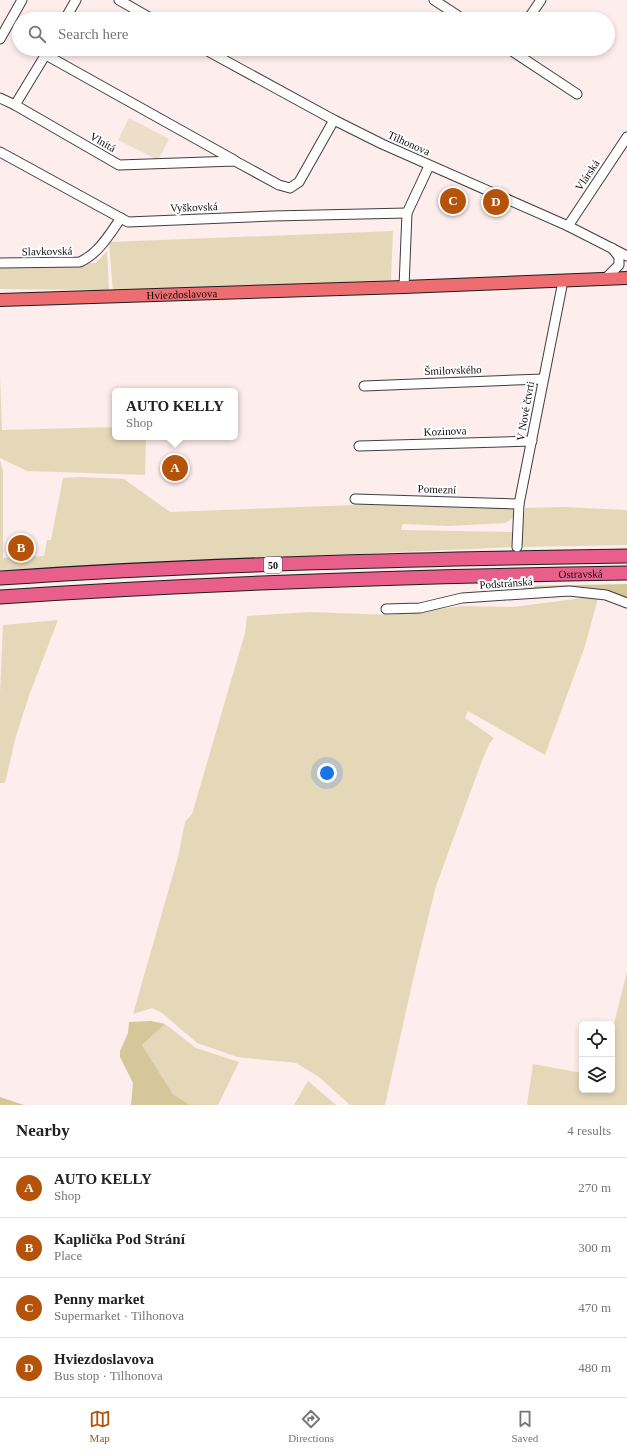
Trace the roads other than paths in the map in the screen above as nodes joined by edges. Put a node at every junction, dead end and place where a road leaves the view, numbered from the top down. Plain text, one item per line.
1 (22, 0) edge
2 (76, 0) edge
3 (119, 0) edge
4 (541, 0) edge
5 (437, 1) edge
6 (15, 12) edge
7 (69, 12) edge
8 (140, 12) edge
9 (453, 12) edge
10 (533, 12) edge
11 (12, 18) edge
12 (0, 39) edge
13 (45, 56) edge
14 (54, 56) edge
15 (217, 56) edge
16 (520, 56) edge
17 (577, 94) dead end
18 (0, 98) edge
19 (15, 105) junction
20 (334, 120) junction
21 (627, 137) edge
22 (0, 152) edge
23 (235, 161) junction
24 (429, 166) junction
25 (407, 213) junction
26 (121, 218) junction
27 (568, 226) junction
28 (610, 246) junction
29 (627, 252) edge
30 (627, 256) edge
31 (0, 263) edge
32 (627, 278) edge
33 (605, 279) junction
34 (563, 281) junction
35 (404, 287) junction
36 (0, 300) edge
37 (543, 379) junction
38 (364, 386) dead end
39 (532, 441) junction
40 (359, 446) dead end
41 (355, 499) dead end
42 (519, 504) junction
43 (517, 547) dead end
44 (627, 556) edge
45 (627, 573) edge
46 (0, 578) edge
47 (0, 597) edge
48 (627, 603) edge
49 (386, 609) dead end

1 - 6 street
2 - 7 street
3 - 8 street
4 - 10 street
5 - 9 street
11 - 12 street
13 - 19 street
14 - 23 street
15 - 20 street, Tilhonova
16 - 17 street
18 - 19 street, Vlnitá
19 - 23 street, Vlnitá
20 - 23 street
20 - 24 street, Tilhonova
21 - 27 street, Vlárská
22 - 26 street, Vyškovská
24 - 25 street
24 - 27 street, Tilhonova
25 - 26 street, Vyškovská
25 - 35 street
26 - 31 street, Slavkovská
27 - 28 street, Tilhonova
28 - 29 street, Tilhonova
28 - 30 street, Tilhonova
28 - 33 street
32 - 33 main road, Hviezdoslavova
33 - 34 main road, Hviezdoslavova
34 - 35 main road, Hviezdoslavova
34 - 37 street, V Nové čtvrti
35 - 36 main road, Hviezdoslavova
37 - 38 street, Šmilovského
37 - 39 street, V Nové čtvrti
39 - 40 street, Kozinova
39 - 42 street, V Nové čtvrti
41 - 42 street, Pomezní
42 - 43 street, V Nové čtvrti
44 - 46 highway, Ostravská / 50
45 - 47 highway, Ostravská / 50
48 - 49 street, Podstránská

